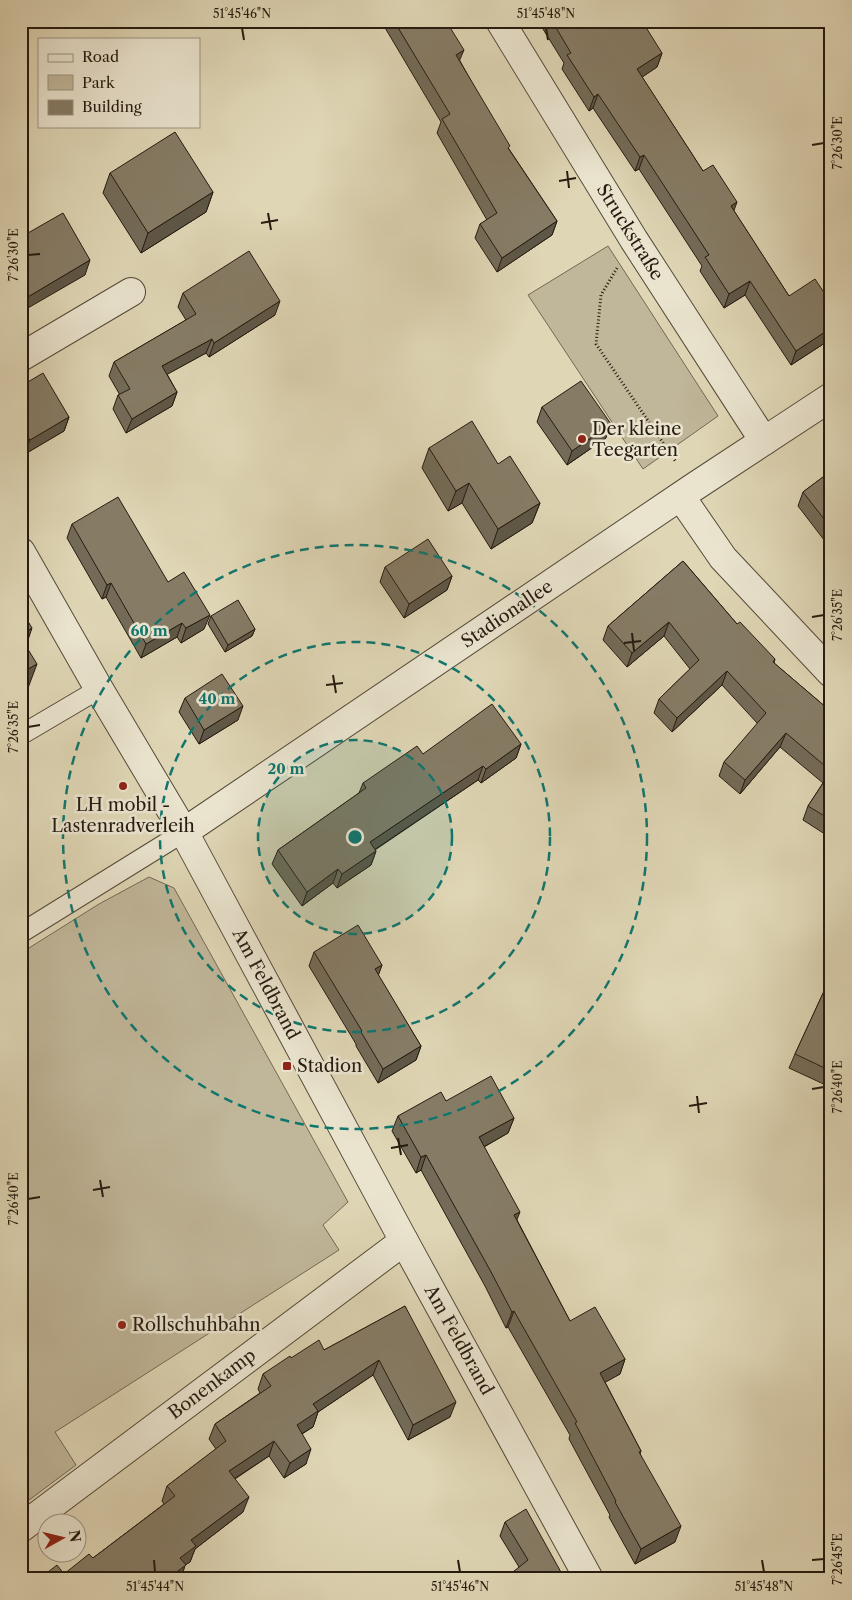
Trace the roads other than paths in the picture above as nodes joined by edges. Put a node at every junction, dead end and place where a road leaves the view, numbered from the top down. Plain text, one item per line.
1 (500, 21) edge
2 (131, 292) dead end
3 (21, 356) edge
4 (831, 397) edge
5 (764, 441) junction
6 (687, 492) junction
7 (21, 552) edge
8 (831, 673) edge
9 (99, 689) junction
10 (21, 736) edge
11 (184, 832) junction
12 (21, 933) edge
13 (404, 1241) junction
14 (21, 1528) edge
15 (589, 1579) edge

1 - 5 street, Struckstraße
2 - 3 street
4 - 5 street, Stadionallee
5 - 6 street, Stadionallee
6 - 8 street
6 - 11 street, Stadionallee
7 - 9 street, Am Feldbrand
9 - 10 lane
9 - 11 street, Am Feldbrand
11 - 12 lane
11 - 13 street, Am Feldbrand
13 - 14 street, Bonenkamp
13 - 15 street, Am Feldbrand

